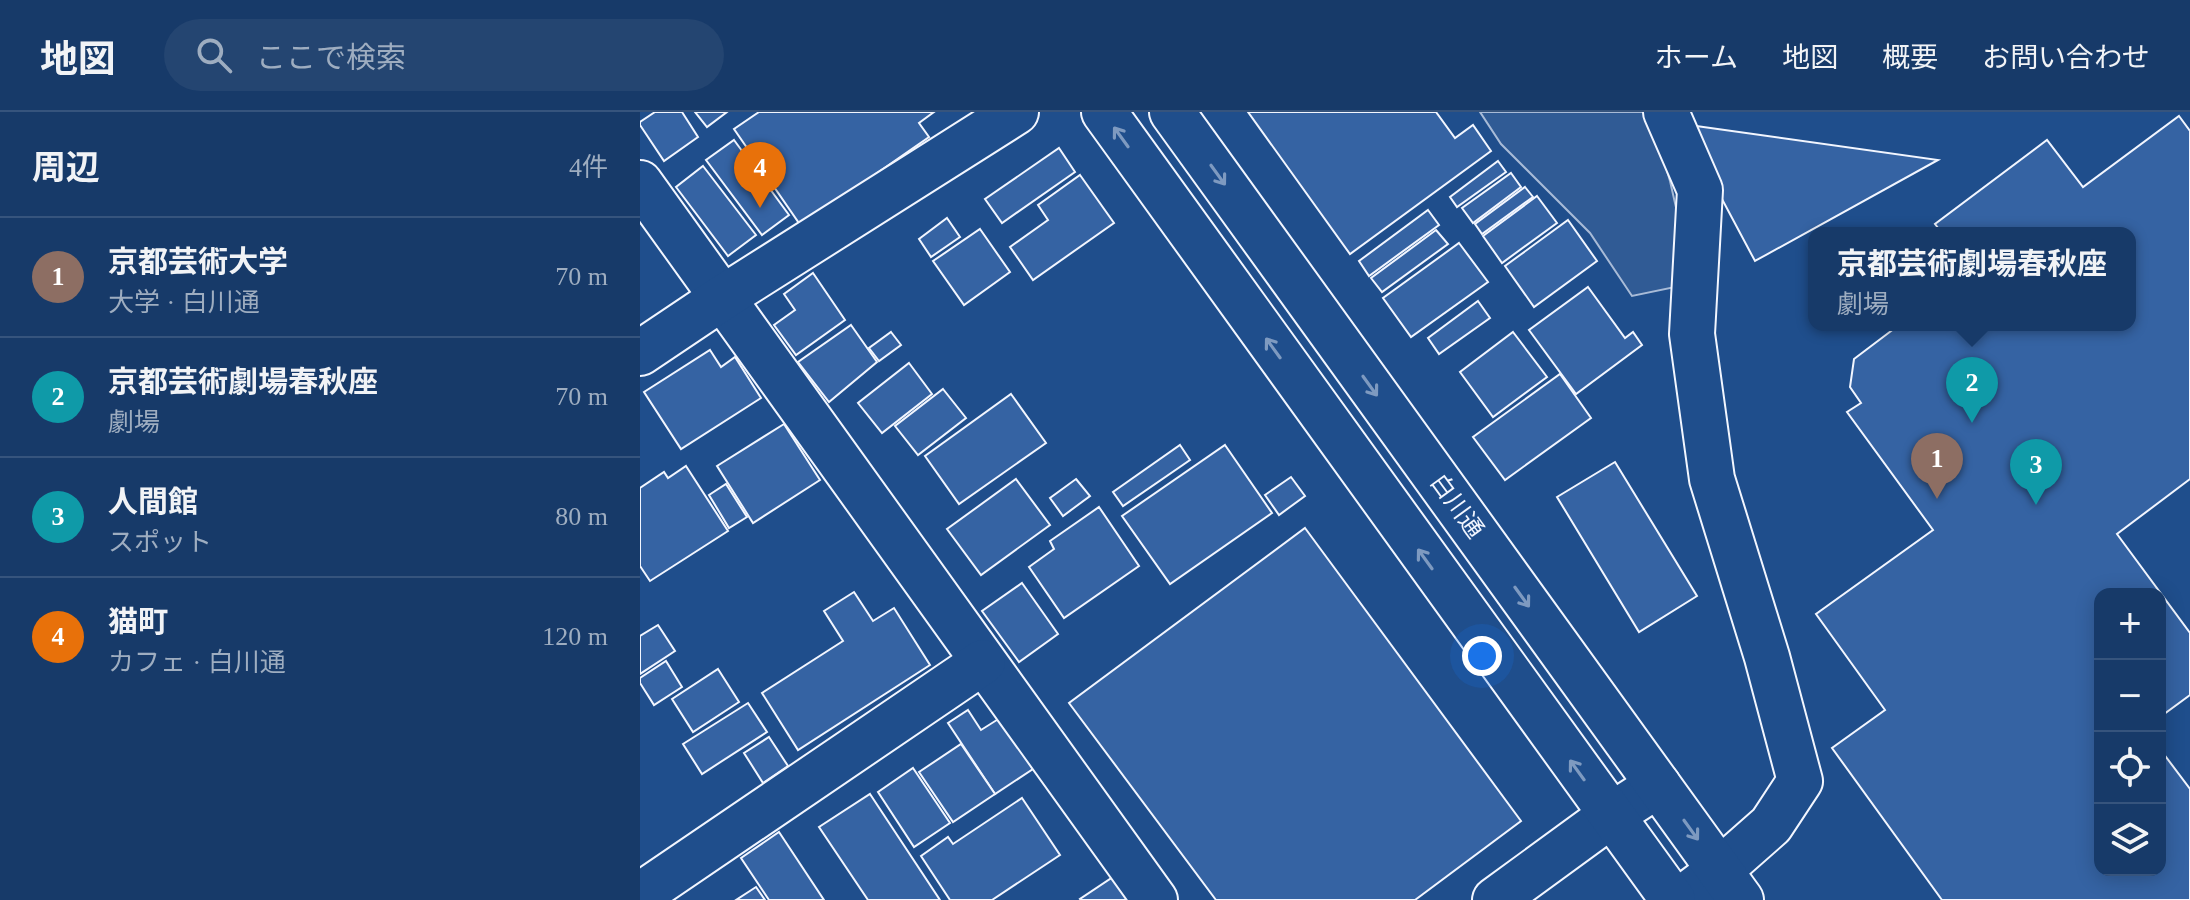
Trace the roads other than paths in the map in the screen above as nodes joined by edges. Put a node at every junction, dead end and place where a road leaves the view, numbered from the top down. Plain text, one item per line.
1 (1016, 112) edge
2 (1104, 112) edge
3 (1172, 112) edge
4 (1666, 112) edge
5 (640, 183) edge
6 (722, 298) junction
7 (640, 353) edge
8 (983, 662) junction
9 (1658, 785) junction
10 (1610, 816) junction
11 (1731, 885) edge
12 (640, 895) edge
13 (1155, 900) edge
14 (1495, 900) edge
15 (1673, 900) edge
16 (1680, 900) edge

1 - 6 street
10 -> 2 street
3 -> 9 street, 白川通
4 - 11 street
5 - 6 street
6 - 7 street
6 - 8 street
8 - 12 street
8 - 13 street
9 - 10 street
9 -> 11 street, 白川通
10 - 14 street
10 - 15 street
11 - 16 street

